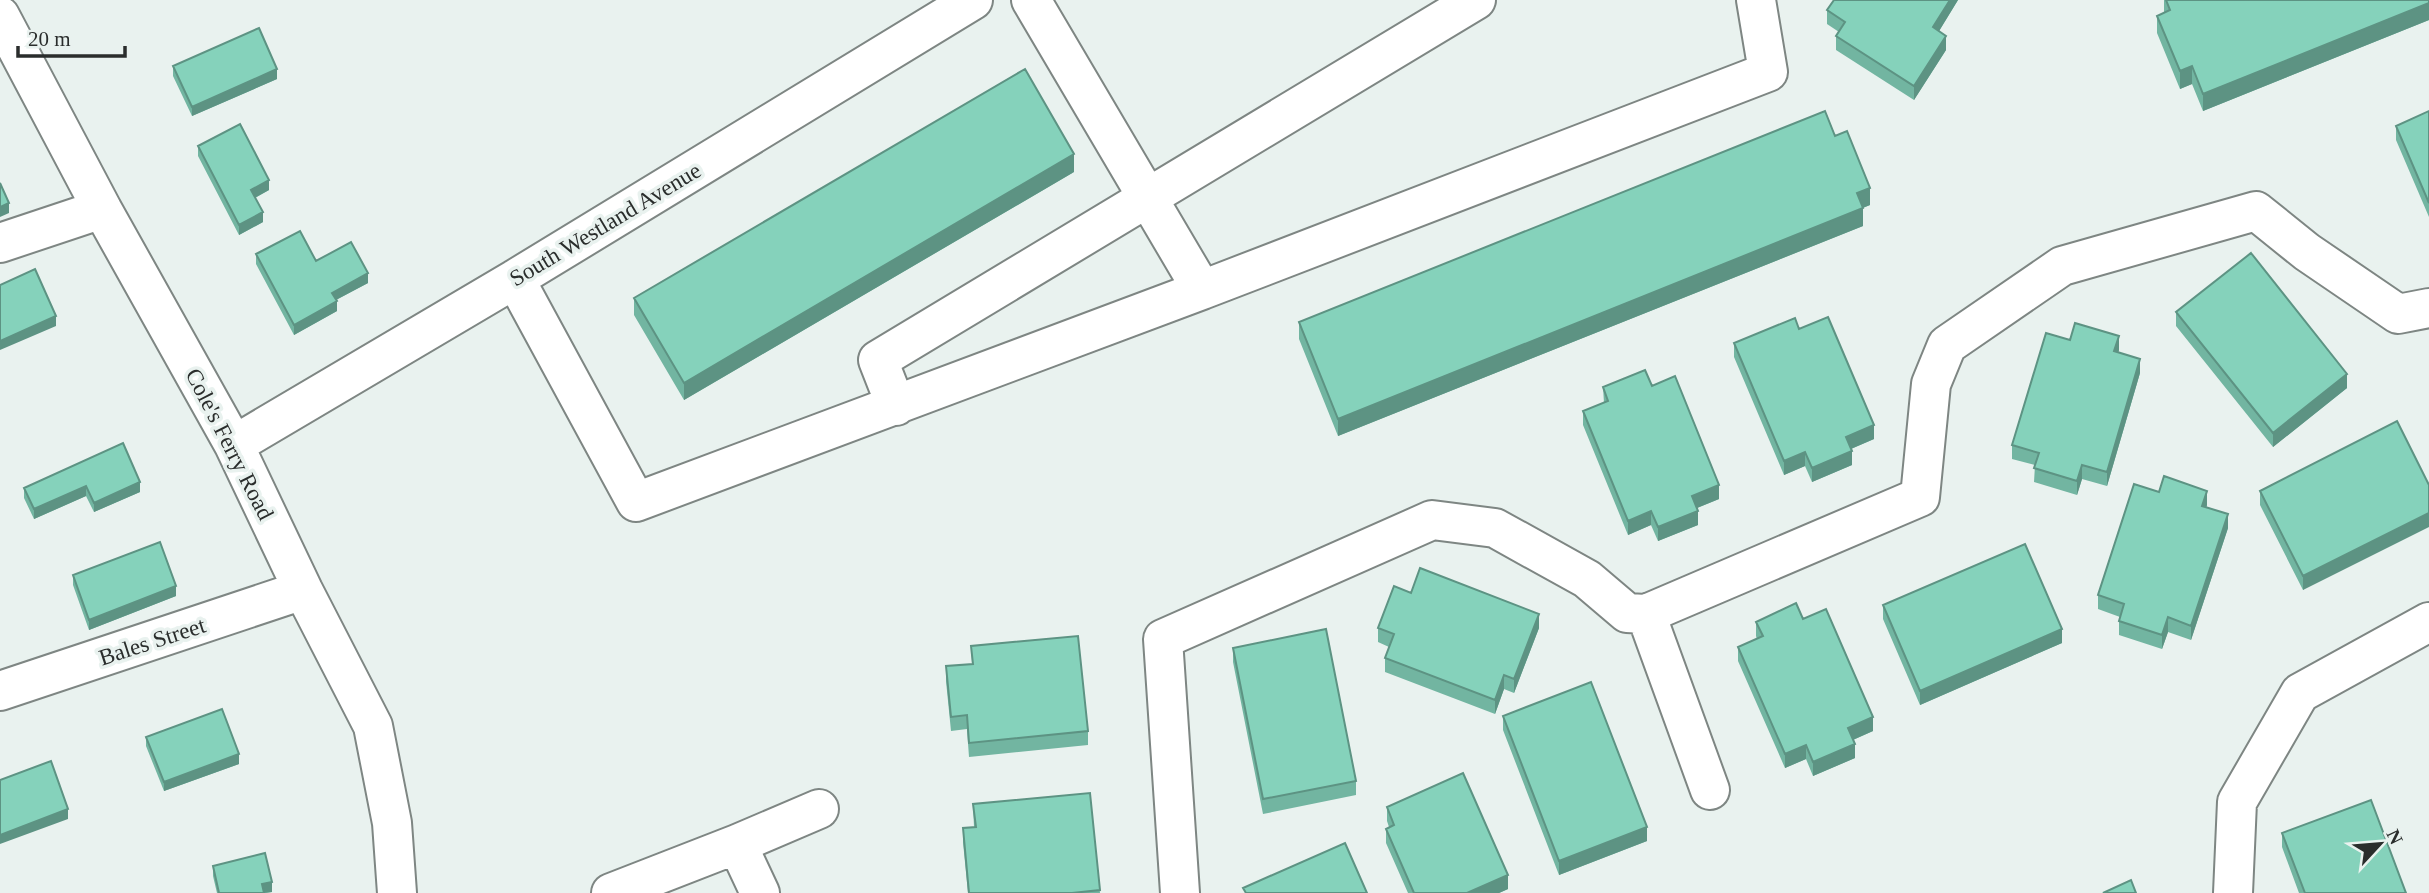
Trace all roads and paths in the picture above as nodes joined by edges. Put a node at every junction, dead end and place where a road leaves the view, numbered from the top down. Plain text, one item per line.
1 (973, 0) edge
2 (1031, 0) edge
3 (1476, 0) edge
4 (1756, 0) edge
5 (0, 16) edge
6 (1149, 199) junction
7 (102, 209) junction
8 (0, 243) edge
9 (515, 279) junction
10 (1202, 290) junction
11 (2429, 308) edge
12 (896, 406) junction
13 (234, 445) junction
14 (303, 590) junction
15 (1646, 614) junction
16 (2429, 622) edge
17 (0, 691) edge
18 (1710, 790) dead end
19 (819, 809) dead end
20 (737, 844) junction
21 (397, 893) edge
22 (613, 893) edge
23 (760, 893) edge
24 (1180, 893) edge
25 (2233, 893) edge

1 - 9 street, South Westland Avenue
2 - 6 street
3 - 6 street
4 - 10 street
5 - 7 street, Cole's Ferry Road
6 - 10 street
6 - 12 street
7 - 8 street
7 - 13 street, Cole's Ferry Road
9 - 12 street
9 - 13 street, South Westland Avenue
10 - 12 street
11 - 15 street
13 - 14 street, Cole's Ferry Road
14 - 17 street, Bales Street
14 - 21 street, Cole's Ferry Road
15 - 18 street
15 - 24 street
16 - 25 street
19 - 20 street
20 - 22 street
20 - 23 street

